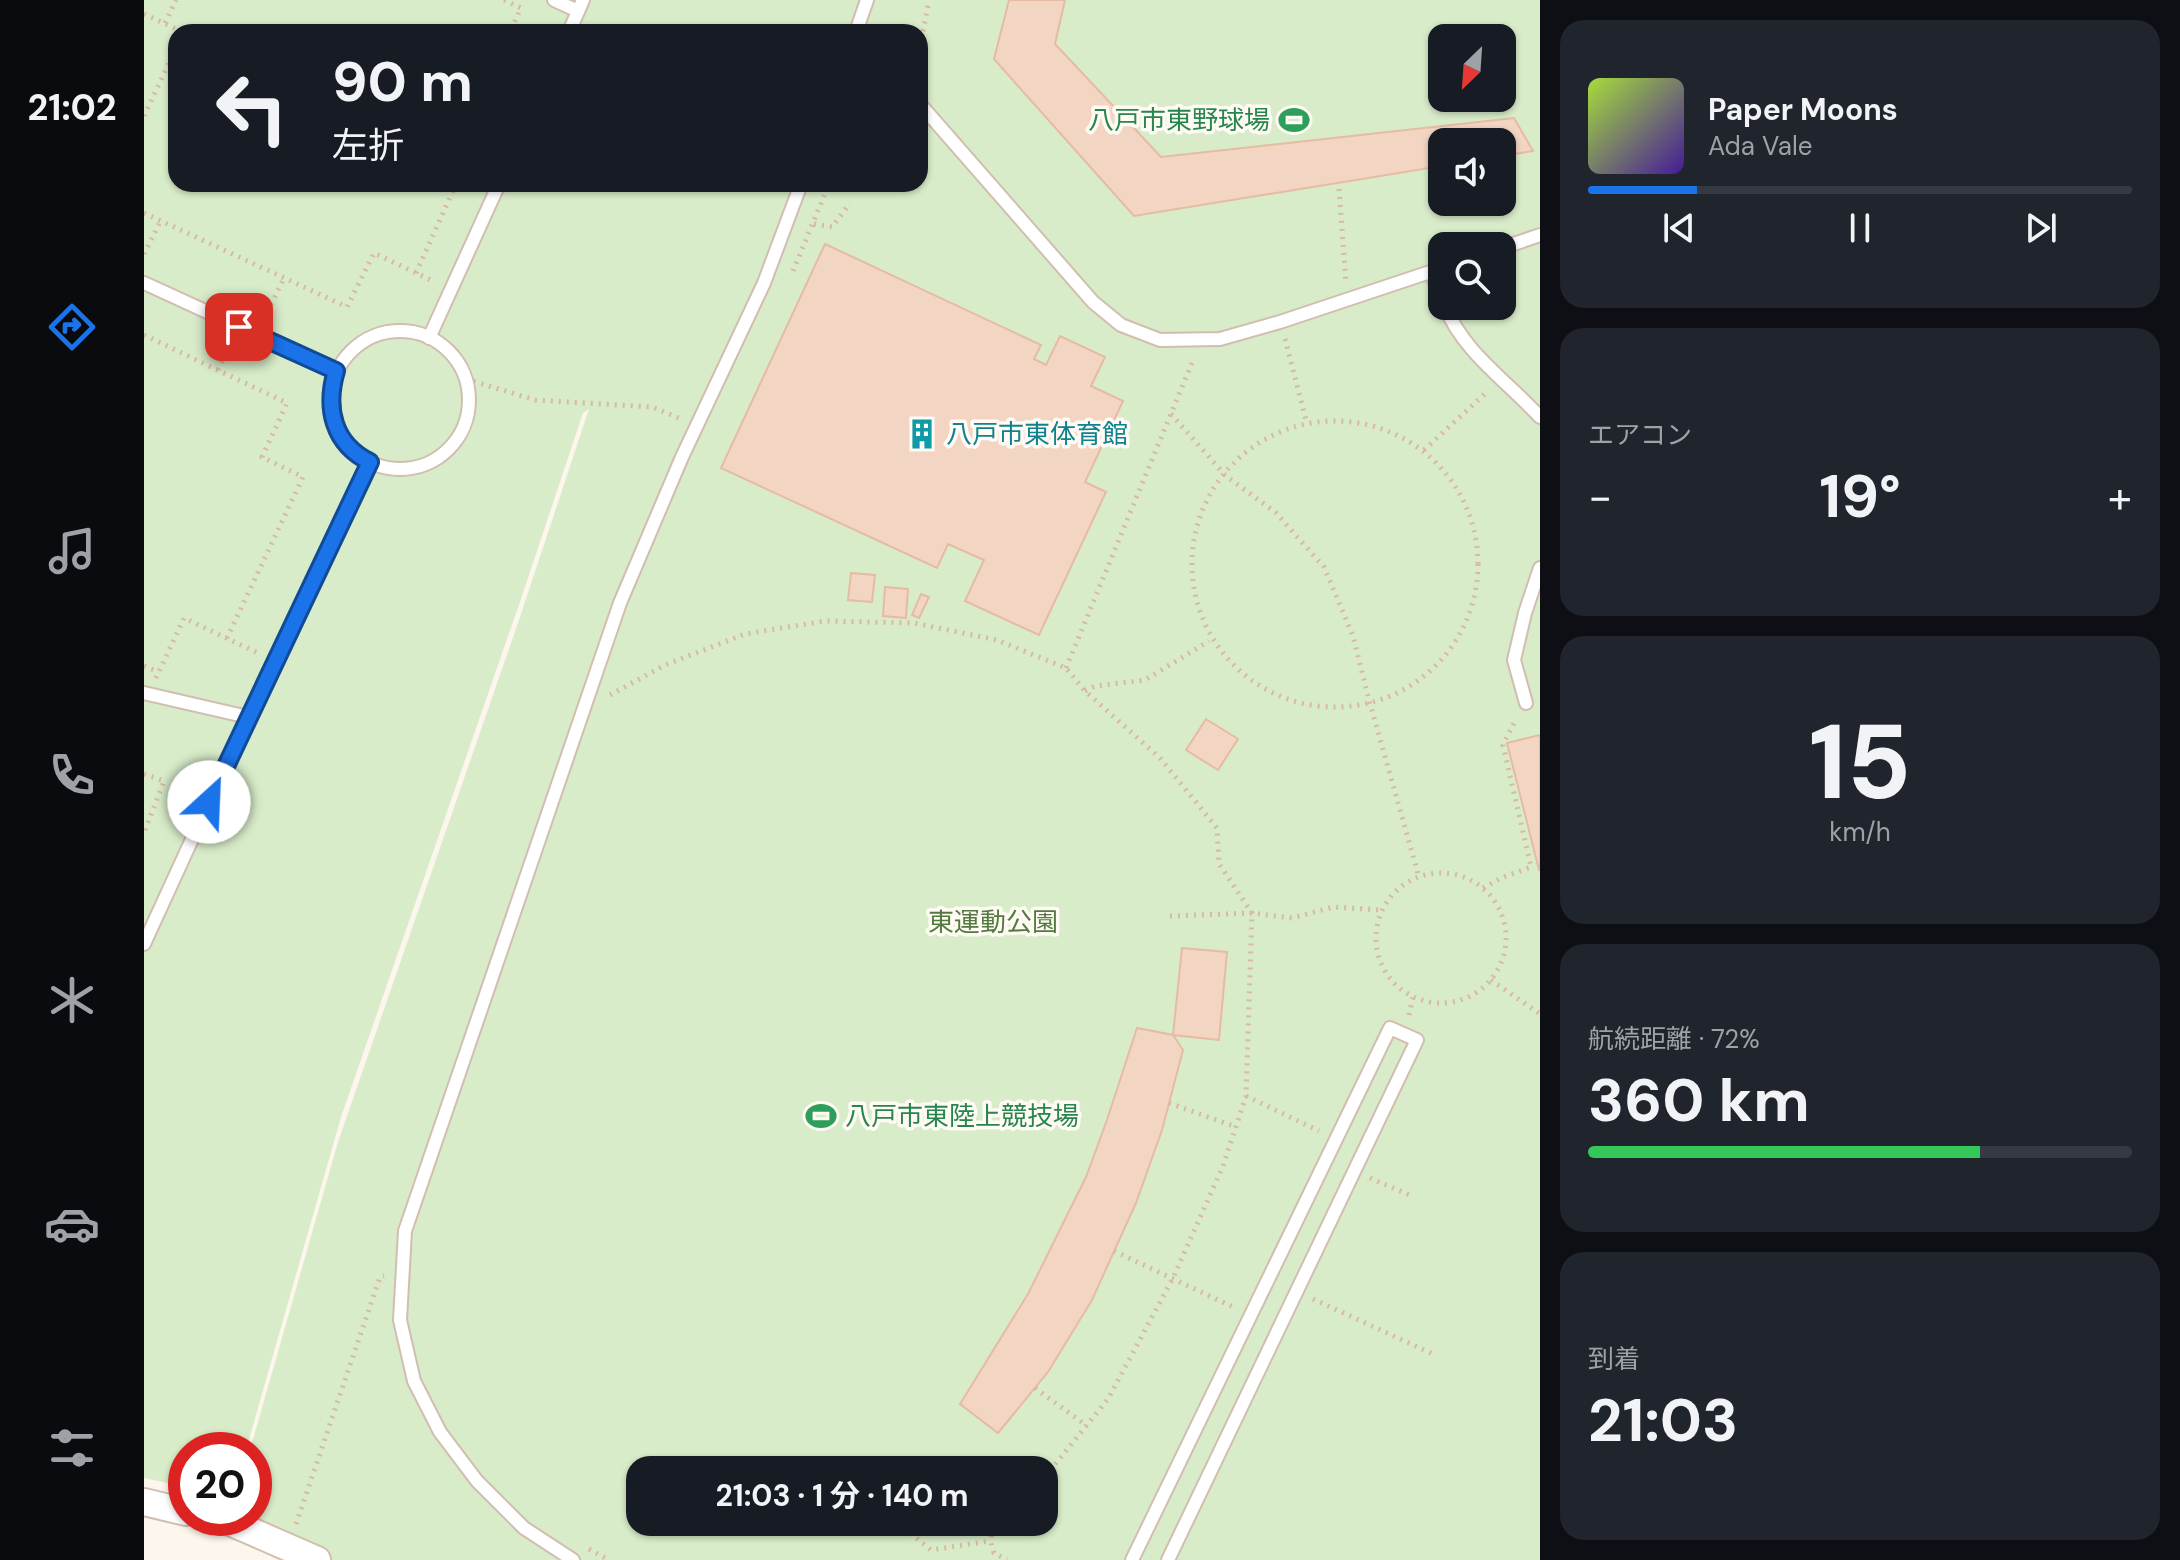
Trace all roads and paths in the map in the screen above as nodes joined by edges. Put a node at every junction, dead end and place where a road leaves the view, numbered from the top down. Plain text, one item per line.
1 (176, 0) edge
2 (504, 0) edge
3 (554, 0) edge
4 (867, 0) edge
5 (929, 0) edge
6 (581, 6) edge
7 (144, 14) edge
8 (165, 23) junction
9 (168, 24) edge
10 (514, 24) edge
11 (859, 24) edge
12 (924, 24) edge
13 (168, 65) edge
14 (928, 113) edge
15 (144, 116) edge
16 (1339, 189) dead end
17 (452, 192) edge
18 (495, 192) edge
19 (798, 192) edge
20 (826, 192) edge
21 (850, 203) dead end
22 (144, 213) edge
23 (161, 220) junction
24 (814, 224) junction
25 (1540, 235) edge
26 (1516, 243) edge
27 (144, 254) edge
28 (416, 273) junction
29 (1428, 273) edge
30 (791, 275) dead end
31 (284, 278) junction
32 (144, 283) edge
33 (451, 290) junction
34 (1348, 300) junction
35 (1451, 320) edge
36 (1280, 322) junction
37 (239, 327) junction
38 (144, 335) edge
39 (256, 335) junction
40 (429, 338) junction
41 (1201, 340) junction
42 (218, 370) junction
43 (336, 371) junction
44 (466, 379) junction
45 (1501, 379) junction
46 (1171, 414) junction
47 (675, 416) dead end
48 (1540, 417) edge
49 (1307, 424) junction
50 (1424, 450) junction
51 (370, 462) junction
52 (1225, 475) junction
53 (1540, 568) edge
54 (227, 638) junction
55 (1209, 641) junction
56 (275, 661) junction
57 (144, 666) edge
58 (1066, 668) junction
59 (159, 672) junction
60 (611, 683) dead end
61 (1085, 691) junction
62 (146, 693) edge
63 (1369, 700) junction
64 (1526, 703) joint
65 (248, 717) junction
66 (144, 774) edge
67 (144, 833) edge
68 (1419, 877) junction
69 (1483, 888) junction
70 (1382, 910) junction
71 (1252, 913) junction
72 (1170, 916) dead end
73 (144, 944) edge
74 (1491, 980) junction
75 (1540, 1014) edge
76 (1246, 1096) junction
77 (1169, 1103) dead end
78 (1236, 1127) junction
79 (1335, 1138) junction
80 (1395, 1189) dead end
81 (1412, 1196) dead end
82 (1114, 1251) dead end
83 (403, 1271) junction
84 (1173, 1278) junction
85 (1297, 1292) junction
86 (1227, 1304) dead end
87 (1433, 1354) dead end
88 (1035, 1388) dead end
89 (1087, 1426) junction
90 (1058, 1461) edge
91 (144, 1502) edge
92 (168, 1508) edge
93 (294, 1529) dead end
94 (262, 1536) edge
95 (914, 1536) edge
96 (992, 1536) edge
97 (990, 1541) junction
98 (582, 1546) dead end
99 (317, 1560) edge
100 (573, 1560) edge
101 (609, 1560) edge
102 (1007, 1560) edge
103 (1132, 1560) edge
104 (1168, 1560) edge

1 - 8 path
2 - 10 path
3 - 6 lane
4 - 11 lane
5 - 12 path
7 - 8 path
8 - 9 path
13 - 15 path
14 - 41 lane
16 - 34 path
17 - 28 path
18 - 33 lane
19 - 83 lane
20 - 24 path
21 - 24 path
22 - 23 path
23 - 27 path
23 - 31 path
24 - 30 path
25 - 26 lane
28 - 31 path
28 - 33 path
29 - 34 lane
31 - 39 path
32 - 37 lane
33 - 40 lane
34 - 36 lane
35 - 45 lane
36 - 41 lane
36 - 49 path
37 - 39 lane
37 - 42 path
38 - 42 path
39 - 43 lane
40 - 43 lane
40 - 44 lane
41 - 46 path
42 - 54 path
43 - 51 lane
44 - 47 path
44 - 51 lane
45 - 48 lane
45 - 50 path
46 - 52 path
46 - 58 path
49 - 50 path
49 - 52 path
50 - 63 path
51 - 56 lane
52 - 55 path
52 - 63 path
53 - 64 lane
54 - 56 path
54 - 59 path
55 - 61 path
55 - 63 path
56 - 65 lane
57 - 59 path
58 - 60 path
58 - 61 path
59 - 62 path
61 - 71 path
62 - 65 lane
63 - 68 path
64 - 69 path
65 - 73 lane
66 - 67 path
68 - 69 path
68 - 70 path
69 - 74 path
70 - 71 path
70 - 74 path
71 - 72 path
71 - 76 path
74 - 75 path
76 - 78 path
76 - 79 path
77 - 78 path
78 - 84 path
79 - 85 lane
79 - 103 lane
80 - 81 path
82 - 84 path
83 - 93 path
83 - 100 lane
84 - 86 path
84 - 89 path
85 - 87 path
85 - 104 lane
88 - 89 path
89 - 90 path
91 - 92 street
94 - 99 street
95 - 97 path
96 - 97 path
97 - 102 path
98 - 101 path

